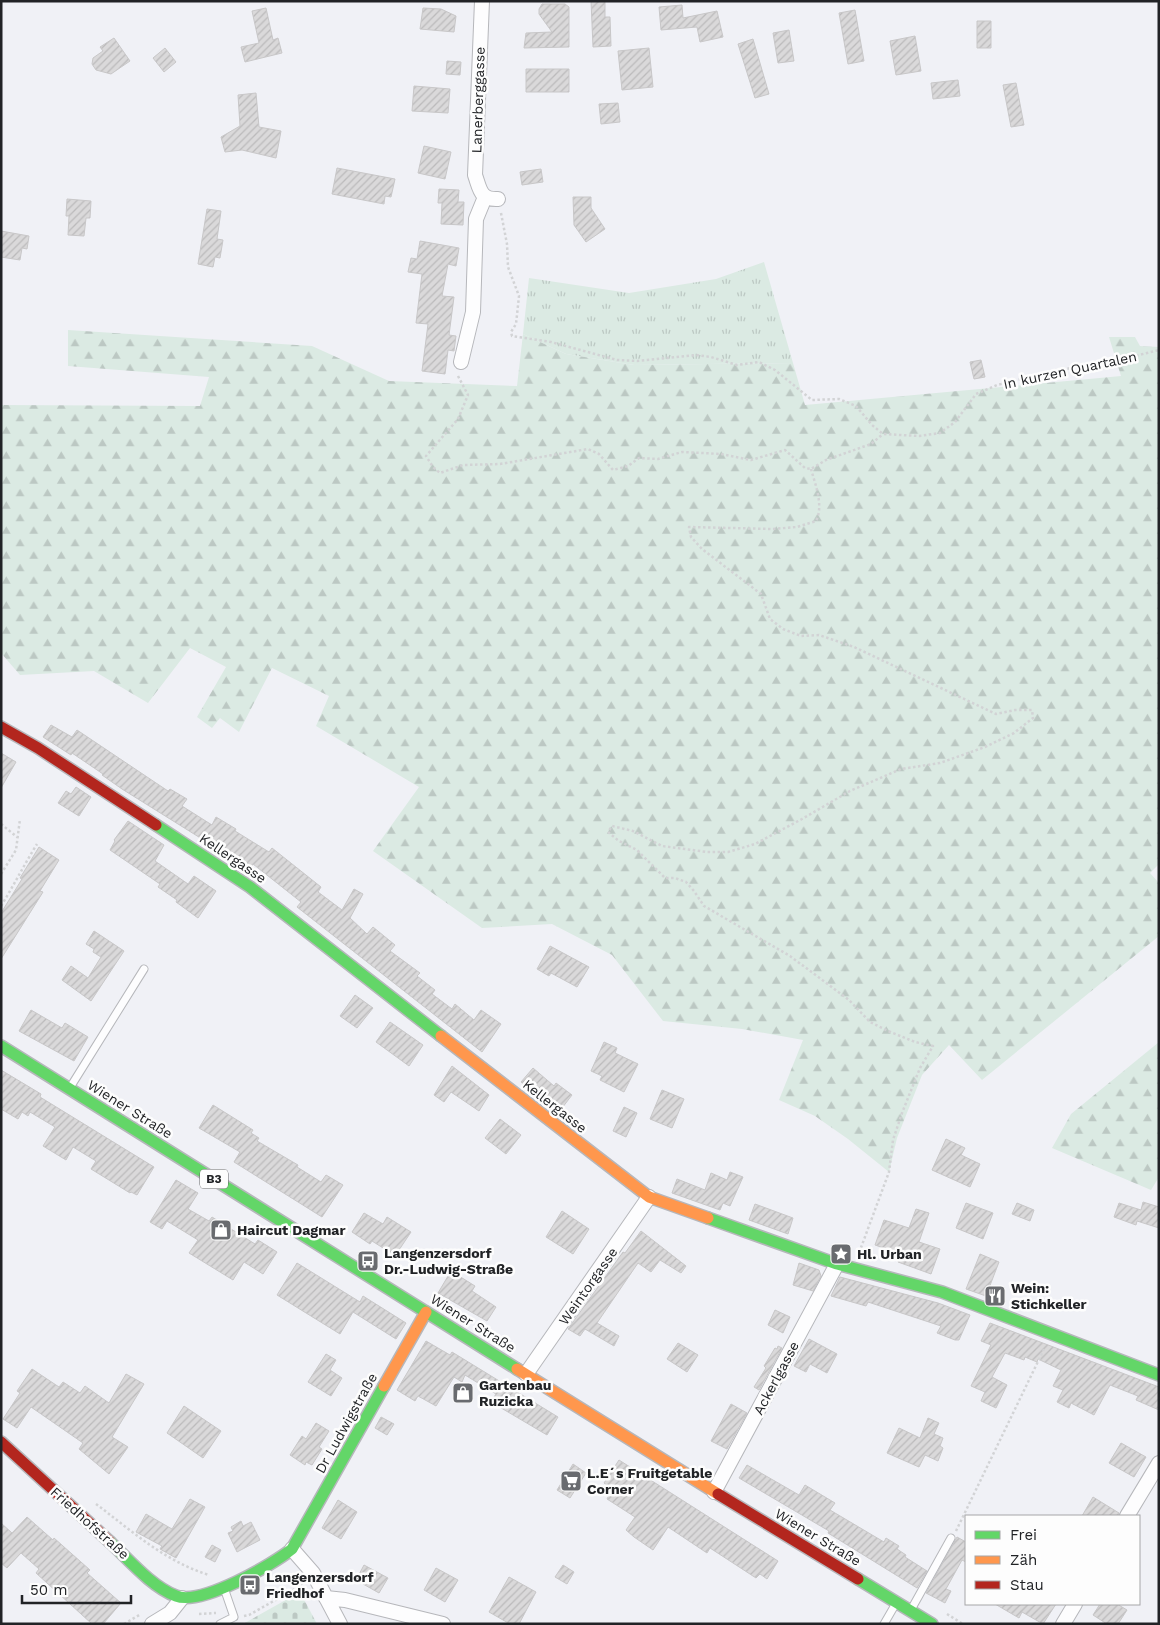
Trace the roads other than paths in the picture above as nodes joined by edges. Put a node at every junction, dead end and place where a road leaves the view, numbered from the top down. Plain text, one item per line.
1 (482, 1) edge
2 (461, 362) road end
3 (1, 727) edge
4 (144, 969) dead end
5 (1, 1046) edge
6 (69, 1088) junction
7 (649, 1197) junction
8 (837, 1264) junction
9 (426, 1312) junction
10 (526, 1374) junction
11 (1159, 1375) edge
12 (1, 1442) edge
13 (1159, 1463) edge
14 (714, 1492) junction
15 (1128, 1515) edge
16 (951, 1538) road end
17 (292, 1549) junction
18 (223, 1588) junction
19 (182, 1598) junction
20 (326, 1598) junction
21 (897, 1602) junction
22 (1073, 1605) edge
23 (911, 1611) junction
24 (152, 1624) edge
25 (220, 1624) edge
26 (340, 1624) edge
27 (443, 1624) edge
28 (884, 1624) edge
29 (932, 1624) edge
30 (1062, 1624) edge

1 - 2 street, Lanerberggasse
3 - 7 street, Kellergasse
4 - 6 lane
5 - 6 street, Wiener Straße / B3
6 - 9 street, Wiener Straße / B3
7 - 8 street, Kellergasse
7 - 10 street, Weintorgasse
8 - 11 street, Kellergasse
8 - 14 street, Ackerlgasse
9 - 10 street, Wiener Straße / B3
9 - 17 street, Dr Ludwigstraße
10 - 14 street, Wiener Straße / B3
12 - 19 street, Friedhofstraße
13 - 15 street
14 - 21 street, Wiener Straße / B3
16 - 23 lane
17 - 18 street
17 - 20 street
18 - 19 street
18 - 25 lane
19 - 24 street
20 - 26 street
20 - 27 street
21 - 23 street, Wiener Straße / B3
21 - 28 lane
22 - 30 street
23 - 29 street, Wiener Straße / B3

